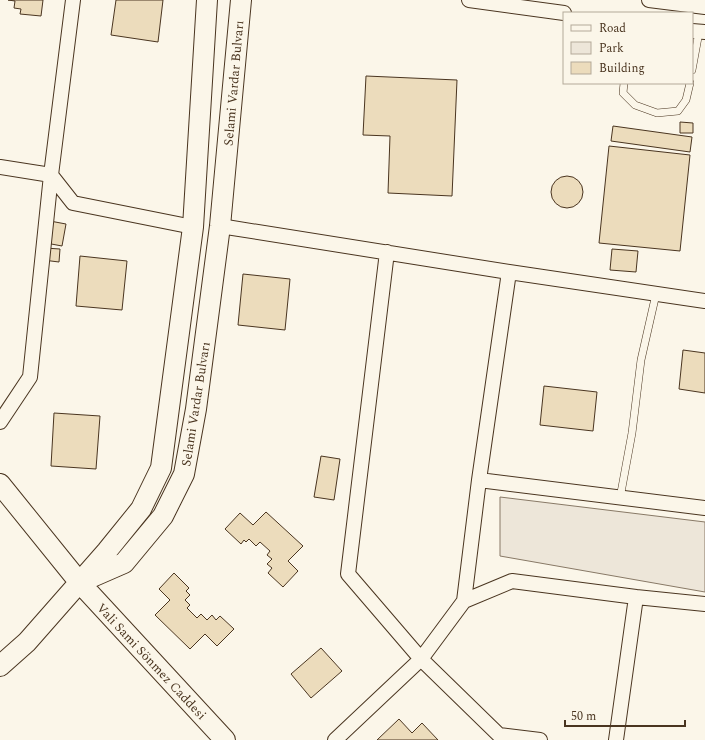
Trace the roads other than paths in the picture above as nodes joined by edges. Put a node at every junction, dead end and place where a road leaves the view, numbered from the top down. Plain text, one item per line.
1 (73, 0) edge
2 (207, 0) edge
3 (241, 0) edge
4 (469, 0) edge
5 (650, 0) edge
6 (705, 8) edge
7 (563, 13) edge
8 (699, 32) edge
9 (693, 65) edge
10 (624, 84) edge
11 (690, 84) edge
12 (0, 167) edge
13 (51, 175) junction
14 (220, 226) junction
15 (192, 227) junction
16 (388, 252) junction
17 (509, 272) junction
18 (656, 294) junction
19 (705, 301) edge
20 (0, 422) edge
21 (479, 480) junction
22 (0, 484) edge
23 (620, 498) junction
24 (705, 508) edge
25 (80, 583) junction
26 (636, 597) junction
27 (464, 601) junction
28 (705, 604) edge
29 (421, 659) junction
30 (0, 666) edge
31 (225, 740) edge
32 (335, 740) edge
33 (540, 740) edge
34 (616, 740) edge

1 - 13 street
2 - 15 street, Selami Vardar Bulvarı
3 - 14 street, Selami Vardar Bulvarı
4 - 7 street
5 - 6 street
8 - 9 lane
10 - 11 lane
12 - 13 street
13 - 15 street
13 - 20 street
14 - 16 street
14 - 25 street, Selami Vardar Bulvarı
15 - 25 street, Selami Vardar Bulvarı
16 - 17 street
16 - 29 street
17 - 18 street
17 - 21 street
18 - 19 street
18 - 23 lane
21 - 23 street
21 - 27 street
22 - 25 street, Vali Sami Sönmez Caddesi
23 - 24 street
25 - 30 street
25 - 31 street, Vali Sami Sönmez Caddesi
26 - 27 street
26 - 28 street
26 - 34 street
27 - 29 street
29 - 32 street
29 - 33 street

